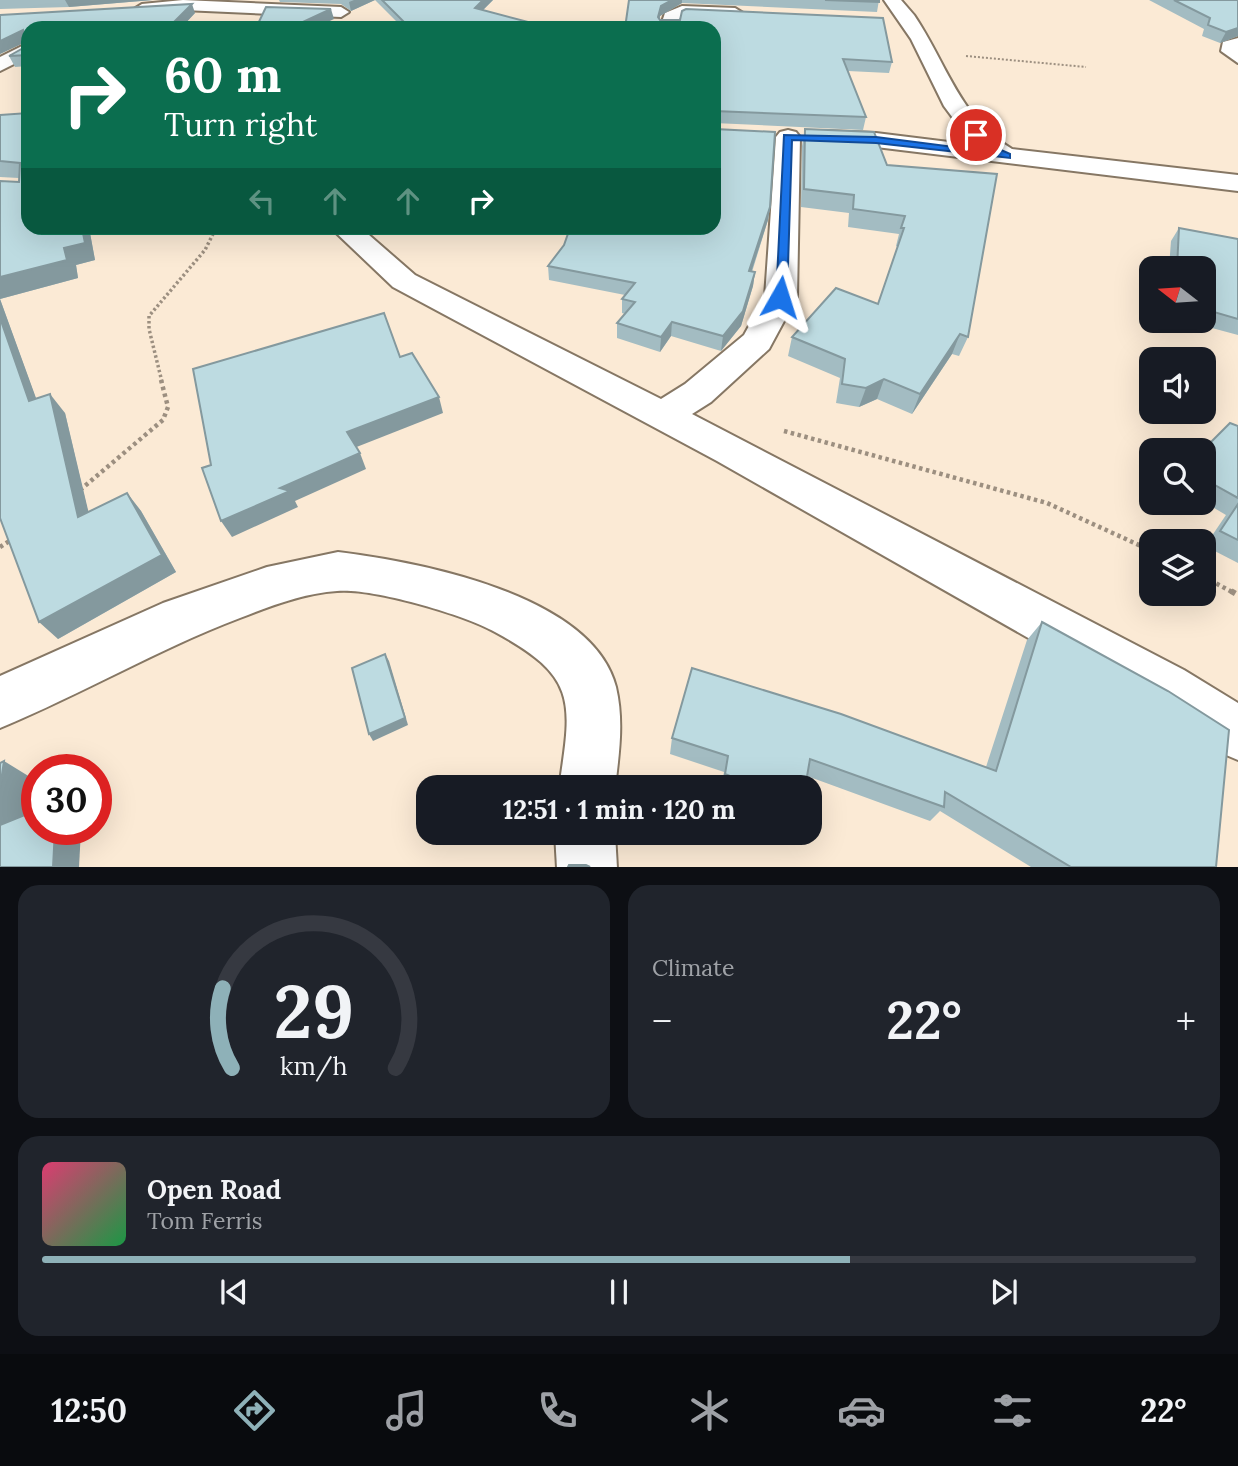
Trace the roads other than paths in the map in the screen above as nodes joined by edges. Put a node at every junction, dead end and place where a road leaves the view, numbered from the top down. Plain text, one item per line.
1 (887, 10) edge
2 (118, 11) edge
3 (341, 12) dead end
4 (753, 14) edge
5 (670, 21) edge
6 (1238, 44) edge
7 (21, 53) edge
8 (1238, 57) edge
9 (0, 65) edge
10 (1006, 156) junction
11 (1238, 183) edge
12 (353, 235) edge
13 (663, 415) junction
14 (0, 702) edge
15 (1238, 733) edge
16 (589, 775) edge
17 (586, 845) edge
18 (587, 867) edge

1 - 10 street
2 - 3 street
4 - 5 street
6 - 8 street
7 - 9 street
10 - 11 street
10 - 13 street
12 - 13 street
13 - 15 street
14 - 16 street
17 - 18 street

